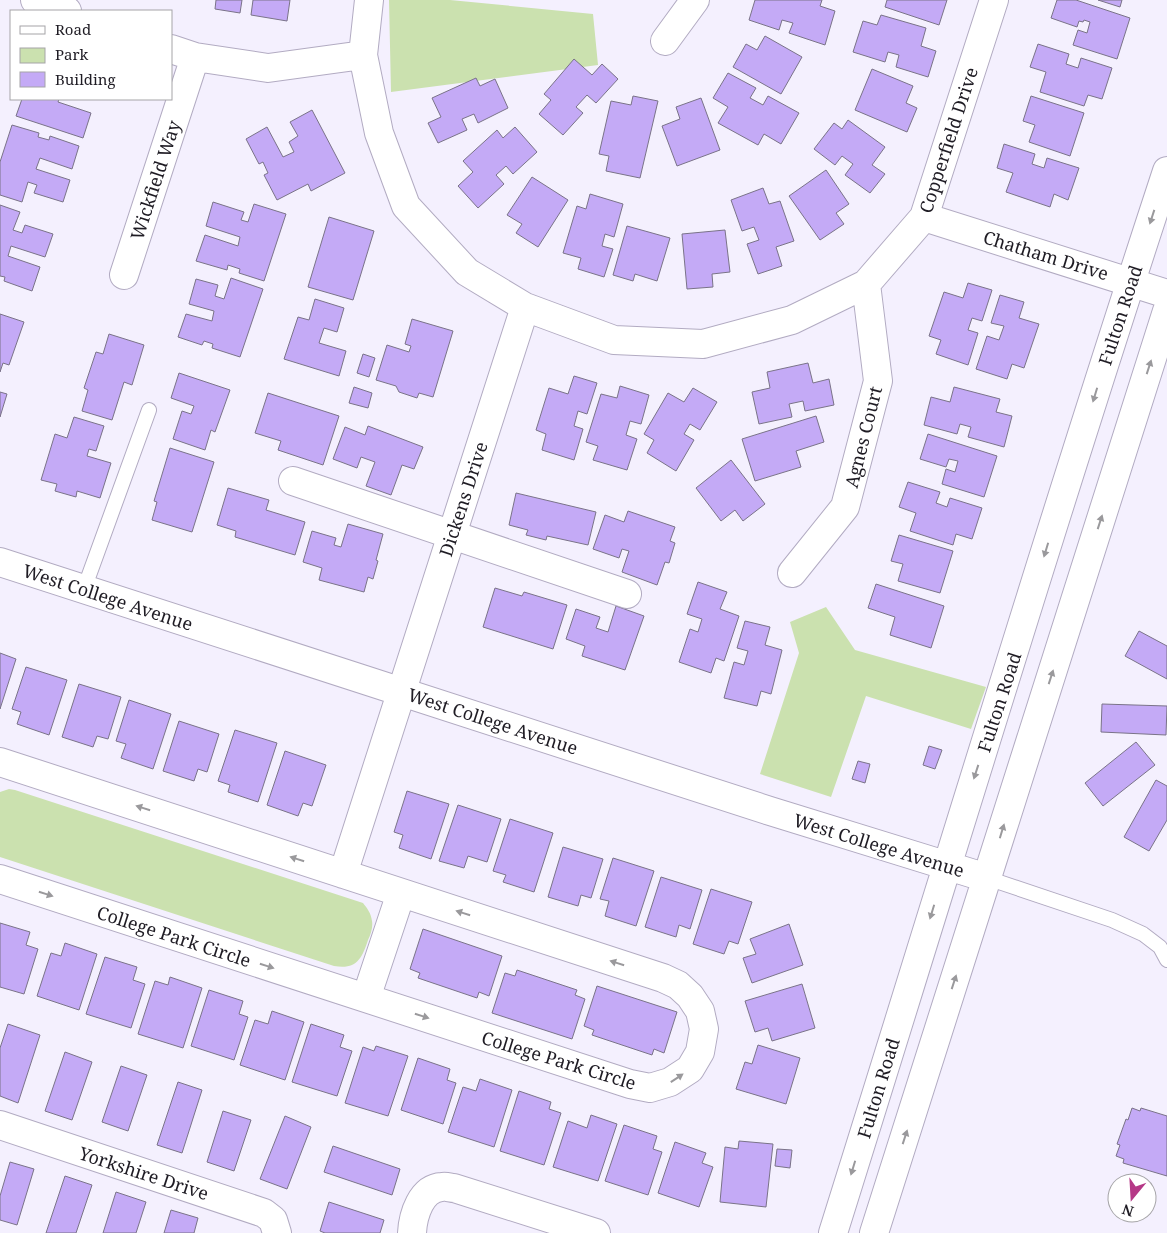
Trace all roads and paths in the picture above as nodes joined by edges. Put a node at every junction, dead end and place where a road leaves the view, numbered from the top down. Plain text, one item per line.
1 (35, 0) edge
2 (369, 0) edge
3 (695, 0) edge
4 (994, 0) edge
5 (64, 10) edge
6 (664, 41) dead end
7 (183, 53) edge
8 (363, 56) junction
9 (172, 94) edge
10 (171, 100) edge
11 (1167, 171) edge
12 (924, 217) junction
13 (124, 275) dead end
14 (1130, 282) junction
15 (866, 284) junction
16 (1167, 294) edge
17 (524, 307) junction
18 (1167, 311) edge
19 (149, 410) dead end
20 (293, 481) dead end
21 (452, 535) junction
22 (0, 562) edge
23 (792, 573) dead end
24 (84, 589) junction
25 (626, 594) dead end
26 (402, 692) junction
27 (0, 762) edge
28 (946, 866) junction
29 (343, 874) junction
30 (987, 878) junction
31 (0, 879) edge
32 (401, 893) junction
33 (1167, 960) edge
34 (366, 998) junction
35 (0, 1126) edge
36 (277, 1233) edge
37 (412, 1233) edge
38 (596, 1233) edge
39 (833, 1233) edge
40 (874, 1233) edge

1 - 5 street
2 - 8 street, Copperfield Drive
3 - 6 street
4 - 12 street, Copperfield Drive
7 - 8 street
7 - 9 street, Wickfield Way
8 - 17 street, Copperfield Drive
10 - 13 street, Wickfield Way
11 -> 14 street, Fulton Road
12 - 14 street, Chatham Drive
12 - 15 street, Copperfield Drive
14 - 16 street, Chatham Drive
14 -> 28 street, Fulton Road
15 - 17 street, Copperfield Drive
15 - 23 street, Agnes Court
17 - 21 street, Dickens Drive
30 -> 18 street
19 - 24 lane
20 - 21 street
21 - 25 street
21 - 26 street, Dickens Drive
22 - 24 street, West College Avenue
24 - 26 street, West College Avenue
26 - 28 street, West College Avenue
26 - 29 street
29 -> 27 street, College Park Circle
28 - 30 street, West College Avenue
28 -> 39 street, Fulton Road
29 - 32 street, College Park Circle
30 - 33 lane
40 -> 30 street
31 -> 34 street, College Park Circle
32 - 34 street
34 -> 32 street, College Park Circle
35 - 36 street, Yorkshire Drive
37 - 38 street

